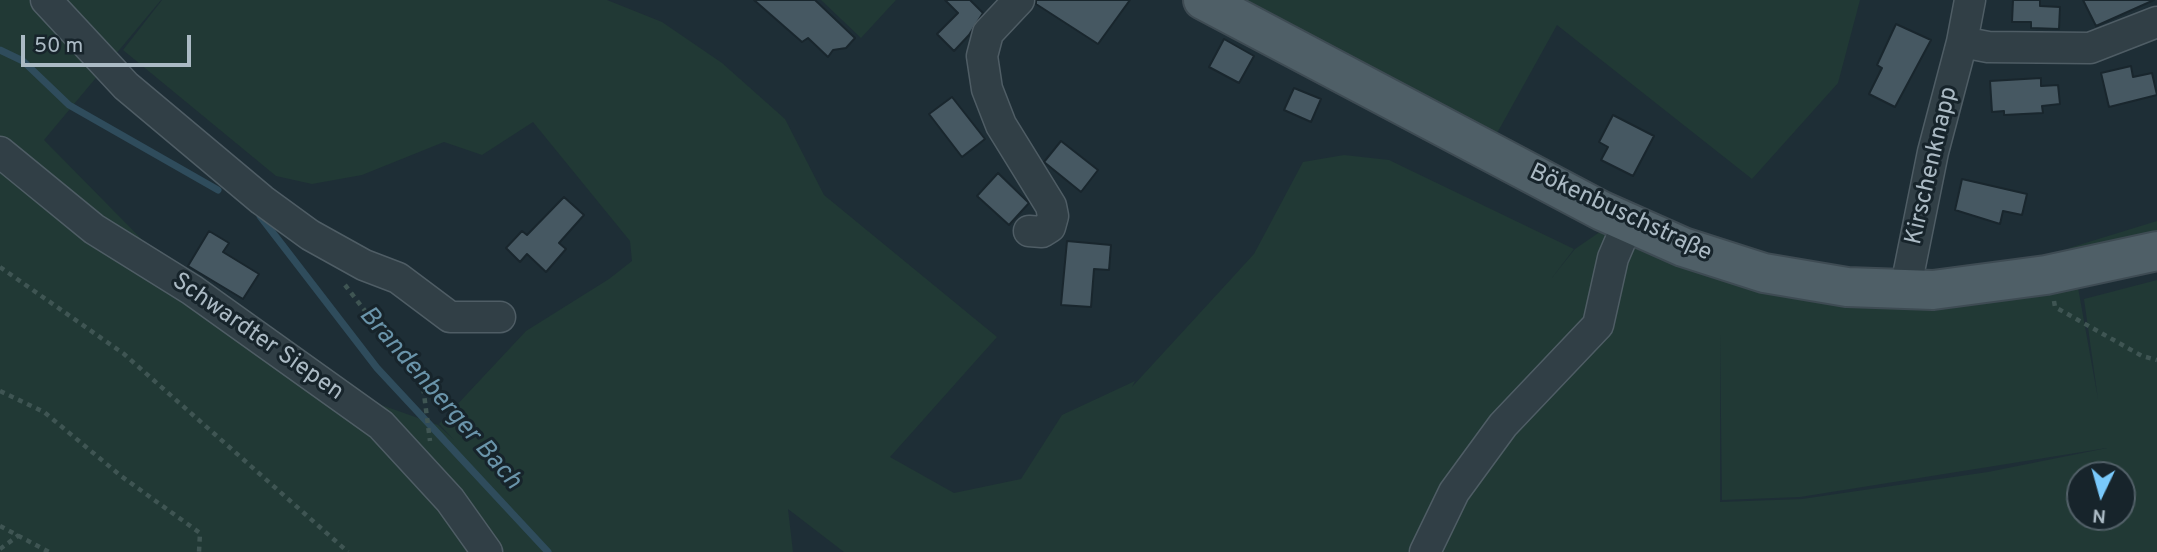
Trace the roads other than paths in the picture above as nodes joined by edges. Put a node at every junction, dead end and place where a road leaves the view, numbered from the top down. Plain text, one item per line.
1 (46, 0) edge
2 (1019, 0) edge
3 (1203, 0) edge
4 (1969, 0) edge
5 (2157, 22) edge
6 (1962, 42) junction
7 (1929, 85) dead end
8 (0, 152) edge
9 (1629, 223) junction
10 (1028, 231) dead end
11 (2157, 251) edge
12 (1897, 291) junction
13 (500, 317) dead end
14 (487, 552) edge
15 (1425, 552) edge

1 - 13 street
2 - 10 street
3 - 9 main road, Bökenbuschstraße
4 - 6 street, Kirschenknapp
5 - 6 street
6 - 12 street, Kirschenknapp
7 - 12 street
8 - 14 street, Schwardter Siepen
9 - 12 main road, Bökenbuschstraße
9 - 15 street
11 - 12 main road, Bökenbuschstraße

